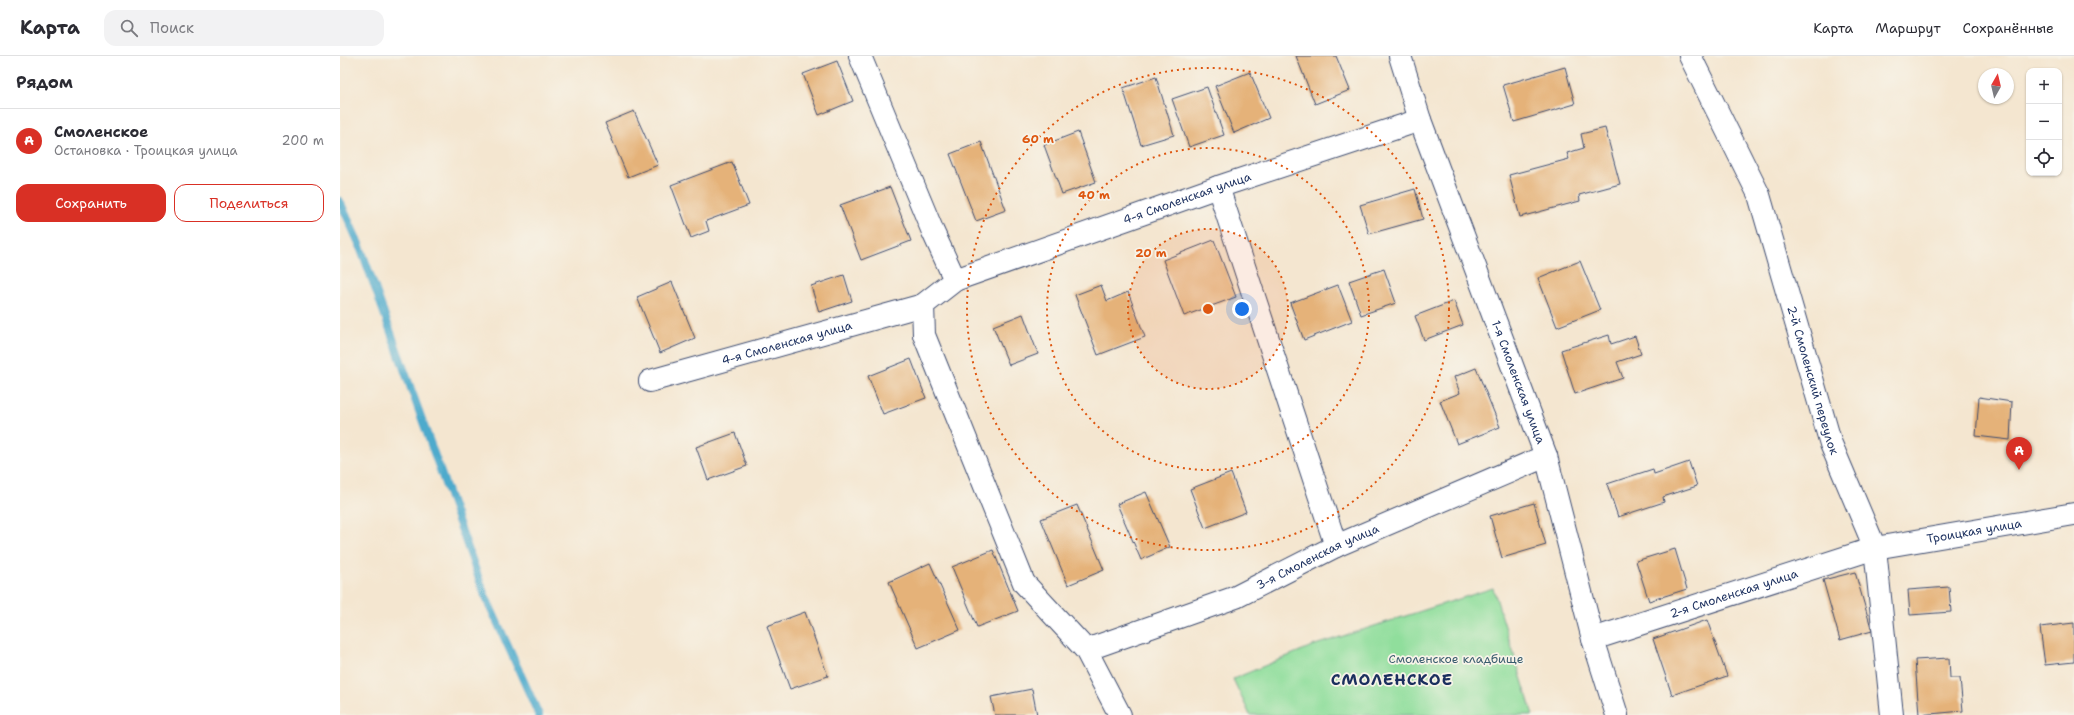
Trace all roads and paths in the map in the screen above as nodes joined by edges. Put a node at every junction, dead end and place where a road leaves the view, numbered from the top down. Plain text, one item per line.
1 (860, 56) edge
2 (1400, 56) edge
3 (1690, 56) edge
4 (1420, 120) junction
5 (1218, 187) junction
6 (955, 280) junction
7 (924, 306) junction
8 (650, 381) dead end
9 (1546, 456) junction
10 (2074, 514) edge
11 (1336, 546) junction
12 (1875, 548) junction
13 (1594, 639) junction
14 (1086, 650) junction
15 (1120, 715) edge
16 (1617, 715) edge
17 (1892, 715) edge

1 - 6 street
2 - 4 street, 1-я Смоленская улица
3 - 12 street, 2-й Смоленский переулок
4 - 5 street, 4-я Смоленская улица
4 - 9 street, 1-я Смоленская улица
5 - 6 street, 4-я Смоленская улица
5 - 11 street
6 - 7 street
7 - 8 street, 4-я Смоленская улица
7 - 14 street
9 - 11 street, 3-я Смоленская улица
9 - 13 street, 1-я Смоленская улица
10 - 12 street, Троицкая улица
11 - 14 street, 3-я Смоленская улица
12 - 13 street, 2-я Смоленская улица
12 - 17 street, 2-й Смоленский переулок
13 - 16 street, 1-я Смоленская улица
14 - 15 street

